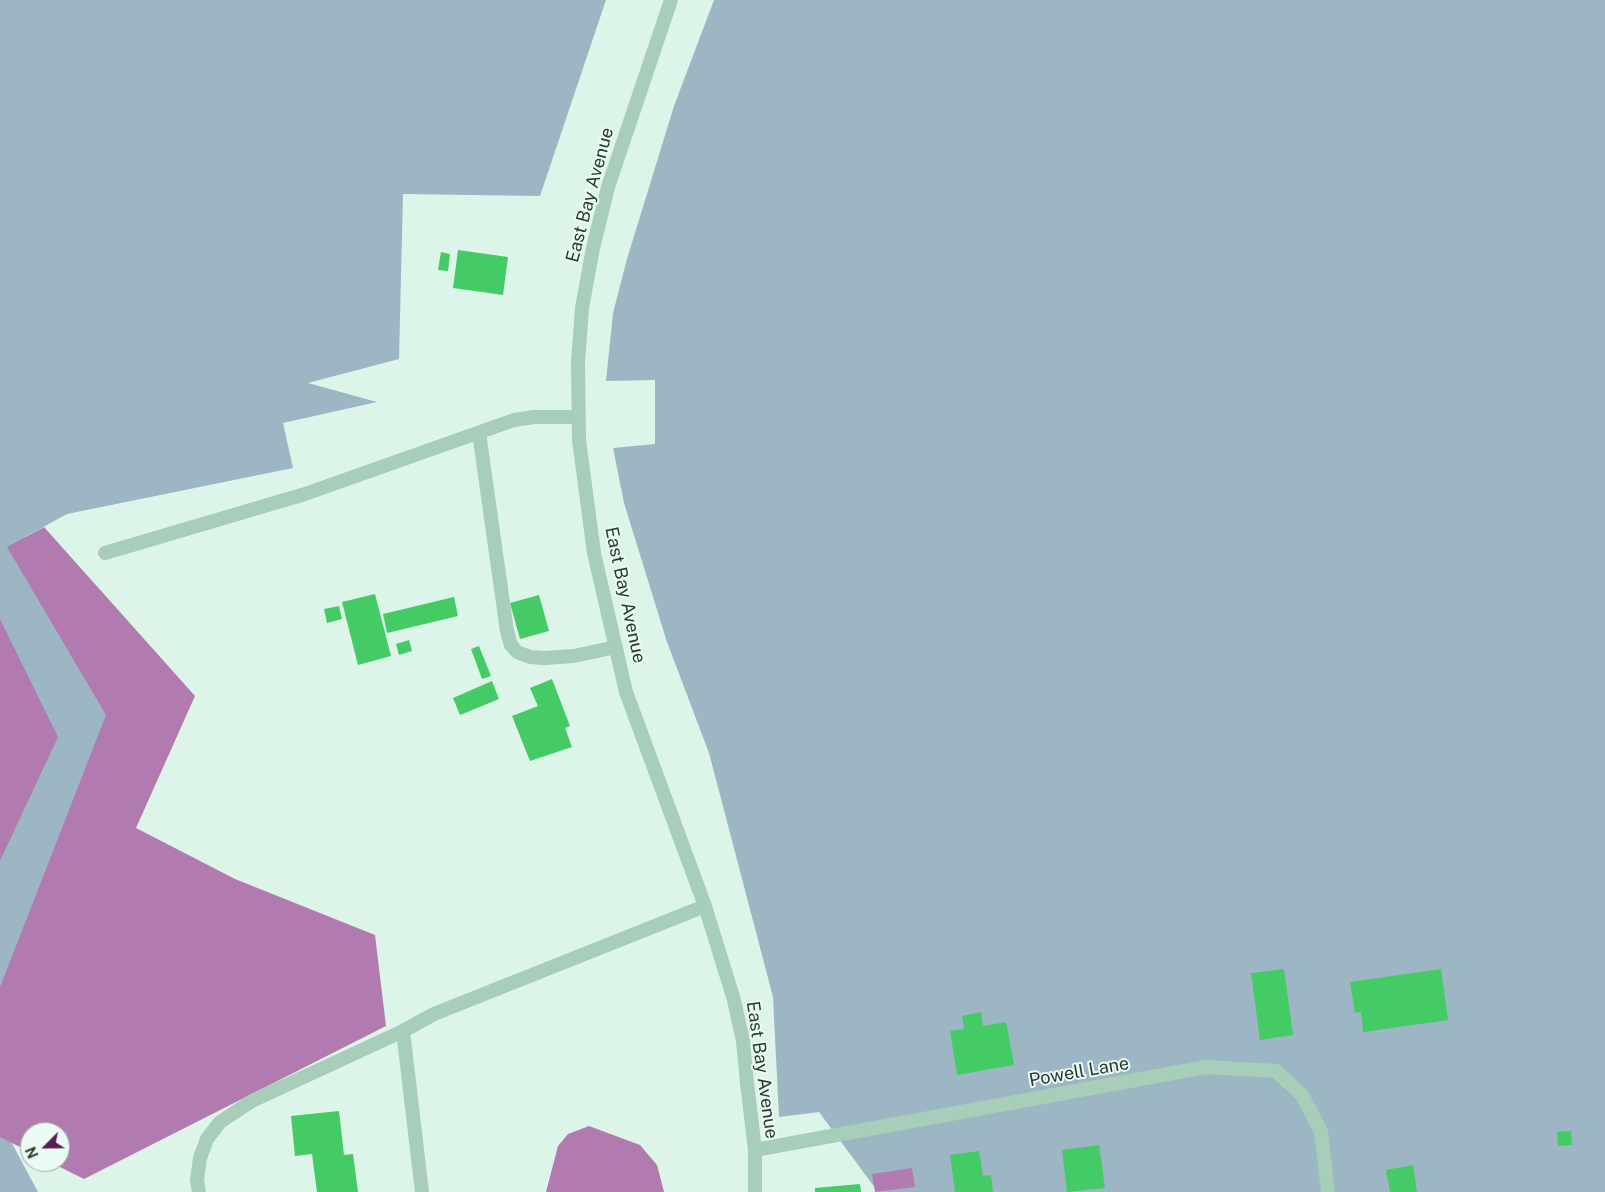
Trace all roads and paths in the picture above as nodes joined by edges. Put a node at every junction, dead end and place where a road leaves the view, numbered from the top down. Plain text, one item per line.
1 (671, 0) edge
2 (578, 417) junction
3 (479, 433) junction
4 (105, 553) dead end
5 (616, 647) junction
6 (705, 906) junction
7 (403, 1032) junction
8 (755, 1150) junction
9 (199, 1192) edge
10 (422, 1192) edge
11 (756, 1192) edge
12 (1328, 1192) edge

1 - 2 street, East Bay Avenue
2 - 3 street
2 - 5 street, East Bay Avenue
3 - 4 street
3 - 5 street
5 - 6 street, East Bay Avenue
6 - 7 street
6 - 8 street, East Bay Avenue
7 - 9 street
7 - 10 street
8 - 11 street, East Bay Avenue
8 - 12 street, Powell Lane

